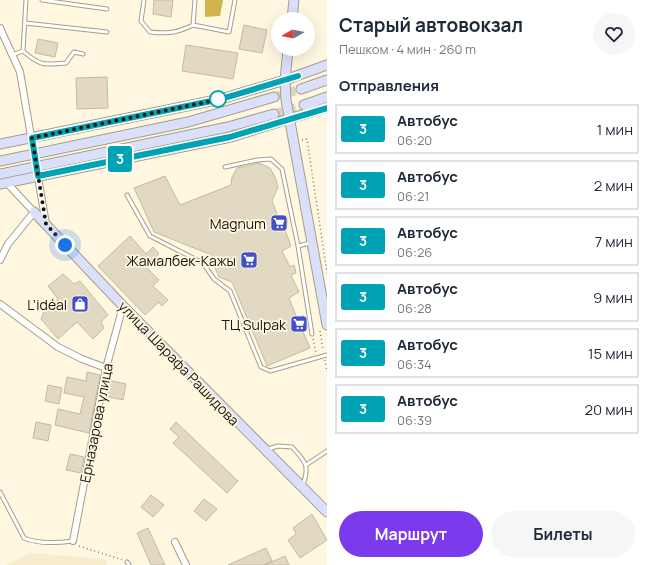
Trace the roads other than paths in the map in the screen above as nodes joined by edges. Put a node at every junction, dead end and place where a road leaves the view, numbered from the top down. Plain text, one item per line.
1 (26, 0) edge
2 (42, 0) edge
3 (144, 0) edge
4 (195, 0) edge
5 (235, 0) edge
6 (294, 0) edge
7 (107, 9) dead end
8 (293, 12) edge
9 (25, 23) junction
10 (193, 25) junction
11 (0, 28) edge
12 (107, 32) dead end
13 (24, 51) junction
14 (83, 54) dead end
15 (12, 55) junction
16 (287, 56) edge
17 (327, 65) edge
18 (285, 80) junction
19 (327, 80) edge
20 (301, 89) tunnel mouth
21 (274, 97) tunnel mouth
22 (327, 97) edge
23 (304, 105) tunnel mouth
24 (327, 108) edge
25 (274, 114) tunnel mouth
26 (289, 120) junction
27 (32, 138) junction
28 (0, 144) edge
29 (34, 155) junction
30 (0, 161) edge
31 (37, 167) junction
32 (225, 167) dead end
33 (0, 174) edge
34 (38, 176) junction
35 (3, 184) edge
36 (127, 195) dead end
37 (34, 212) junction
38 (46, 224) junction
39 (312, 243) junction
40 (298, 246) junction
41 (0, 260) edge
42 (0, 304) edge
43 (325, 305) edge
44 (124, 306) junction
45 (327, 325) edge
46 (312, 334) road end
47 (327, 354) edge
48 (106, 368) junction
49 (264, 450) junction
50 (327, 451) edge
51 (306, 465) junction
52 (302, 489) junction
53 (0, 492) edge
54 (327, 512) edge
55 (73, 541) joint
56 (175, 542) dead end
57 (186, 565) edge

1 - 9 lane
2 - 7 lane
3 - 10 lane
4 - 10 lane
5 - 10 lane
6 - 8 main road
9 - 12 lane
9 - 13 lane
11 - 15 street
13 - 14 lane
13 - 15 lane
15 - 27 street
16 - 18 main road
17 - 18 main road
18 - 26 main road
18 - 27 main road
19 - 20 main road
21 - 29 main road
22 - 23 main road
24 - 26 main road
25 - 31 main road
26 - 34 main road
26 - 39 main road
27 - 28 main road
27 - 29 street
29 - 30 main road
29 - 31 street
31 - 33 main road
31 - 34 street
32 - 40 lane
34 - 35 main road
34 - 38 street
35 - 37 street
36 - 47 lane
37 - 38 main road, улица Шарафа Рашидова
37 - 41 street
38 - 44 main road, улица Шарафа Рашидова
39 - 40 lane
39 - 43 main road
40 - 46 lane
42 - 48 street
43 - 45 main road
44 - 48 street, Ерназарова улица
44 - 49 main road, улица Шарафа Рашидова
48 - 55 street, Ерназарова улица
49 - 51 lane
49 - 52 main road, улица Шарафа Рашидова
50 - 51 lane
51 - 52 lane
52 - 54 main road, улица Шарафа Рашидова
53 - 55 lane
56 - 57 street

